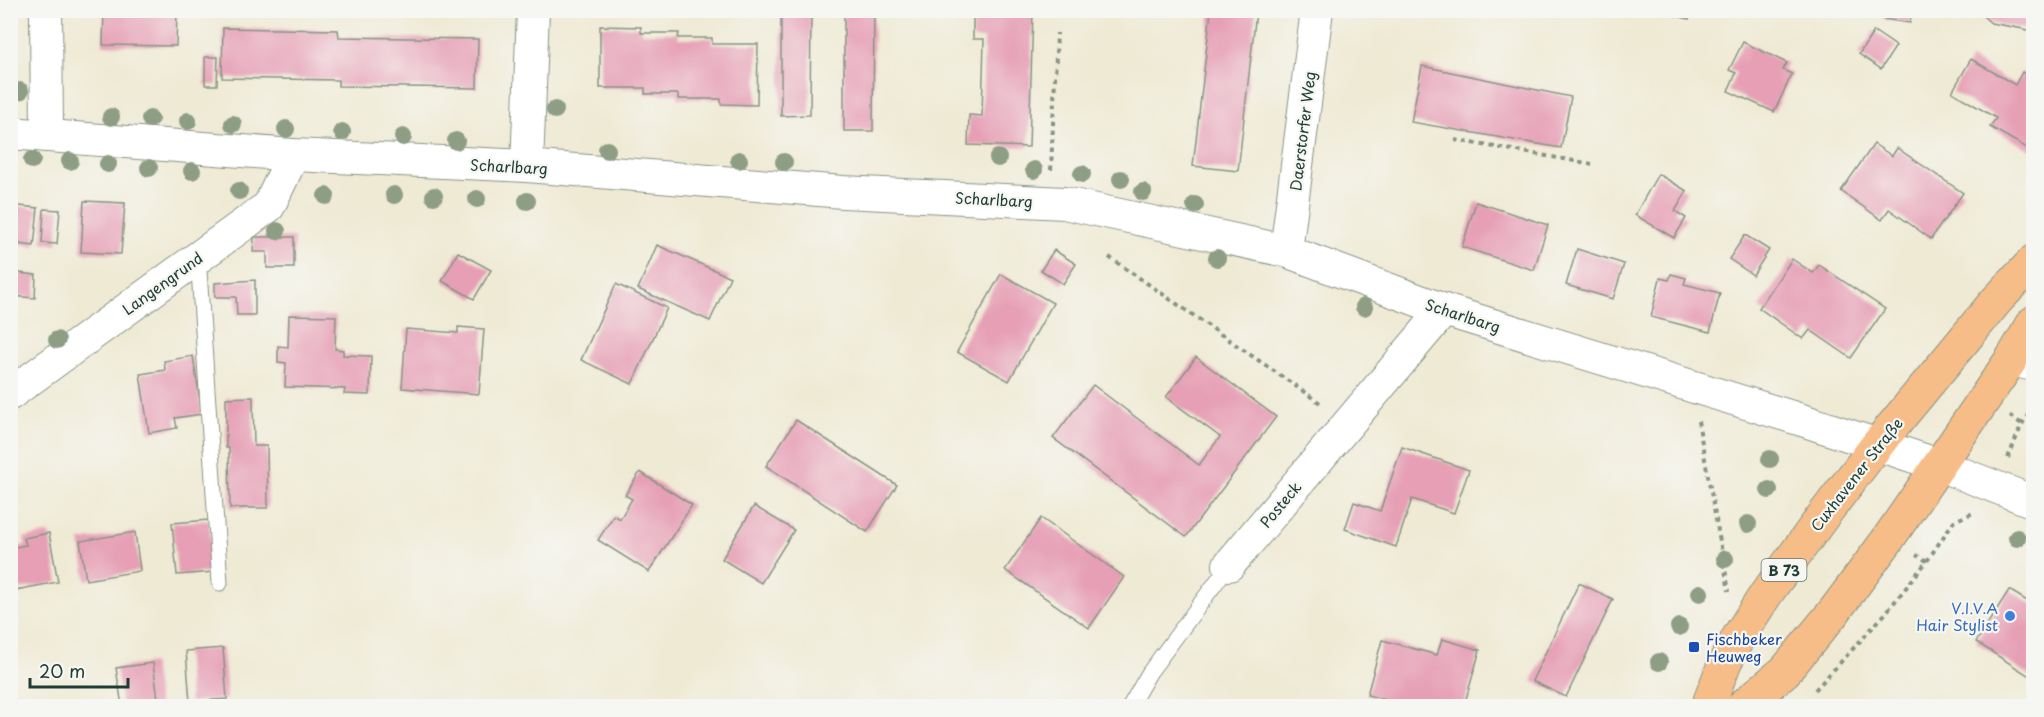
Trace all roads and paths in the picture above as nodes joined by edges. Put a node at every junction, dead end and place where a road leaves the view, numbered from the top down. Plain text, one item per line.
1 (46, 10) edge
2 (533, 10) edge
3 (1317, 10) edge
4 (1057, 33) dead end
5 (10, 133) edge
6 (47, 136) junction
7 (1455, 140) dead end
8 (293, 155) junction
9 (1592, 164) dead end
10 (528, 166) junction
11 (1049, 202) junction
12 (1286, 252) junction
13 (198, 256) junction
14 (1109, 257) dead end
15 (2034, 261) edge
16 (1444, 310) junction
17 (2034, 322) edge
18 (2022, 362) edge
19 (1691, 386) junction
20 (10, 394) edge
21 (1348, 423) junction
22 (1878, 444) junction
23 (1939, 465) junction
24 (2034, 502) edge
25 (1228, 565) joint
26 (220, 583) dead end
27 (1738, 639) junction
28 (1130, 706) edge
29 (1708, 706) edge
30 (1743, 706) edge

1 - 6 street
2 - 10 street
3 - 12 street, Daerstorfer Weg
4 - 11 path
5 - 6 street, Scharlbarg
6 - 8 street, Scharlbarg
7 - 9 path
8 - 10 street, Scharlbarg
8 - 13 street, Langengrund
10 - 11 street, Scharlbarg
11 - 12 street, Scharlbarg
12 - 16 street, Scharlbarg
13 - 20 street, Langengrund
13 - 26 lane
14 - 21 path
15 - 22 main road, Cuxhavener Straße / B 73
16 - 19 street, Scharlbarg
16 - 21 street, Posteck
17 - 18 main road
18 - 23 main road
19 - 22 street, Scharlbarg
19 - 27 path
21 - 25 street, Posteck
22 - 23 street, Scharlbarg
22 - 27 main road, Cuxhavener Straße / B 73
23 - 24 street
23 - 30 main road
25 - 28 lane, Posteck
27 - 29 main road, Cuxhavener Straße / B 73

